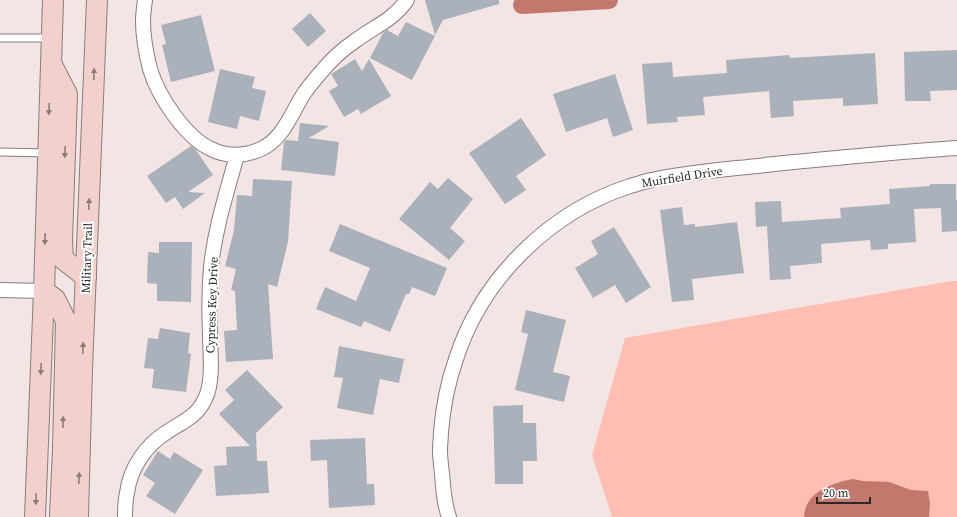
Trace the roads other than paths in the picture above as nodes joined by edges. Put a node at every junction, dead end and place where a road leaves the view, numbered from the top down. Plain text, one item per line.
1 (53, 0) edge
2 (97, 0) edge
3 (145, 0) edge
4 (407, 0) edge
5 (0, 38) edge
6 (51, 38) junction
7 (51, 61) junction
8 (957, 148) edge
9 (0, 152) edge
10 (48, 153) junction
11 (237, 155) junction
12 (86, 277) junction
13 (0, 290) edge
14 (44, 291) junction
15 (35, 517) edge
16 (61, 517) edge
17 (78, 517) edge
18 (125, 517) edge
19 (449, 517) edge

1 - 6 main road
12 -> 2 main road, Military Trail
3 - 11 street
4 - 11 street
5 - 6 lane
6 - 7 main road
7 -> 10 main road
7 -> 12 main road
8 - 19 street, Muirfield Drive
9 - 10 lane
10 -> 14 main road
11 - 18 street, Cypress Key Drive
17 -> 12 main road, Military Trail
13 - 14 street
14 -> 15 main road
16 -> 14 main road

